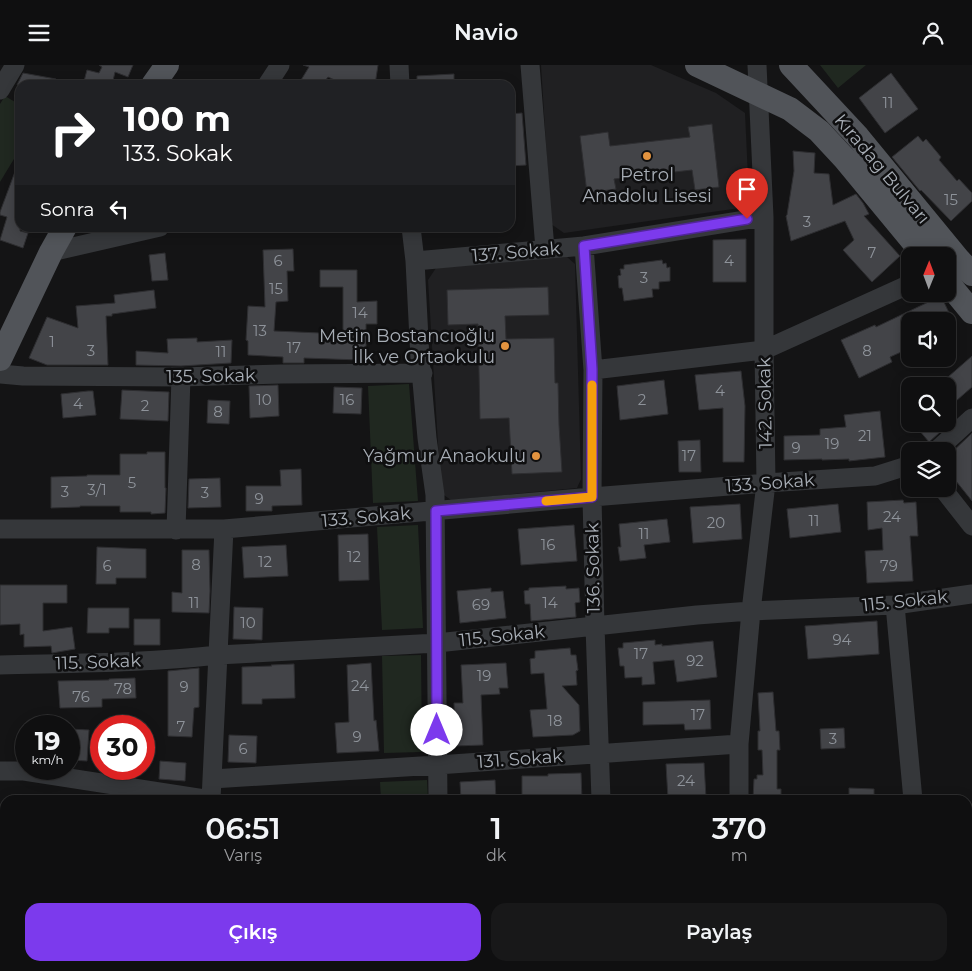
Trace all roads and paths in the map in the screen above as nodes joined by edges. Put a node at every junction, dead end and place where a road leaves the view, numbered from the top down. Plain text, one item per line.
1 (15, 65) edge
2 (168, 65) edge
3 (280, 65) edge
4 (399, 65) edge
5 (530, 65) edge
6 (697, 65) edge
7 (757, 65) edge
8 (794, 66) edge
9 (158, 80) edge
10 (270, 80) edge
11 (400, 80) edge
12 (0, 90) edge
13 (758, 94) junction
14 (764, 217) junction
15 (62, 232) edge
16 (138, 232) edge
17 (411, 232) edge
18 (584, 246) junction
19 (918, 247) edge
20 (545, 249) junction
21 (51, 252) junction
22 (415, 261) junction
23 (972, 274) edge
24 (901, 289) edge
25 (956, 293) edge
26 (972, 312) edge
27 (764, 350) junction
28 (0, 359) edge
29 (592, 369) junction
30 (0, 373) edge
31 (422, 373) junction
32 (180, 377) junction
33 (972, 418) edge
34 (946, 442) edge
35 (901, 468) edge
36 (766, 483) junction
37 (592, 497) junction
38 (949, 497) edge
39 (436, 511) junction
40 (972, 526) edge
41 (0, 529) edge
42 (224, 529) junction
43 (176, 530) junction
44 (972, 594) edge
45 (895, 605) junction
46 (751, 611) junction
47 (594, 626) junction
48 (437, 643) junction
49 (218, 655) junction
50 (0, 665) edge
51 (739, 744) junction
52 (599, 754) junction
53 (437, 765) junction
54 (0, 771) edge
55 (212, 779) junction
56 (173, 795) edge
57 (211, 795) edge
58 (438, 795) edge
59 (601, 795) edge
60 (738, 795) edge
61 (913, 795) edge

1 - 12 street
2 - 9 main road
3 - 10 street
4 - 11 street
5 - 20 street
6 - 13 main road, Kıradag Bulvarı
7 - 13 street, 142. Sokak
8 - 23 main road, Kıradag Bulvarı
13 - 14 street, 142. Sokak
13 - 19 main road, Kıradag Bulvarı
14 - 18 street, 137. Sokak
14 - 27 street, 142. Sokak
15 - 21 main road
16 - 21 street
17 - 22 street
18 - 20 street, 137. Sokak
18 - 29 street, 136. Sokak
20 - 22 street, 137. Sokak
21 - 28 main road
22 - 31 street
24 - 27 street
25 - 26 main road
27 - 29 street
27 - 36 street, 142. Sokak
29 - 37 street, 136. Sokak
30 - 32 street, 135. Sokak
31 - 32 street, 135. Sokak
31 - 39 street
32 - 43 street
33 - 34 street
35 - 36 street, 133. Sokak
36 - 37 street, 133. Sokak
36 - 46 street, 142. Sokak
37 - 39 street, 133. Sokak
37 - 47 street, 136. Sokak
38 - 40 street
39 - 42 street, 133. Sokak
39 - 48 street
41 - 43 street, 133. Sokak
42 - 43 street, 133. Sokak
42 - 49 street
44 - 45 street, 115. Sokak
45 - 46 street, 115. Sokak
45 - 61 street
46 - 47 street, 115. Sokak
46 - 51 street, 142. Sokak
47 - 48 street, 115. Sokak
47 - 52 street, 136. Sokak
48 - 49 street, 115. Sokak
48 - 53 street
49 - 50 street, 115. Sokak
49 - 55 street
51 - 52 street, 131. Sokak
51 - 60 street, 142. Sokak
52 - 53 street, 131. Sokak
52 - 59 street, 136. Sokak
53 - 55 street, 131. Sokak
53 - 58 street
54 - 56 street
55 - 57 street

